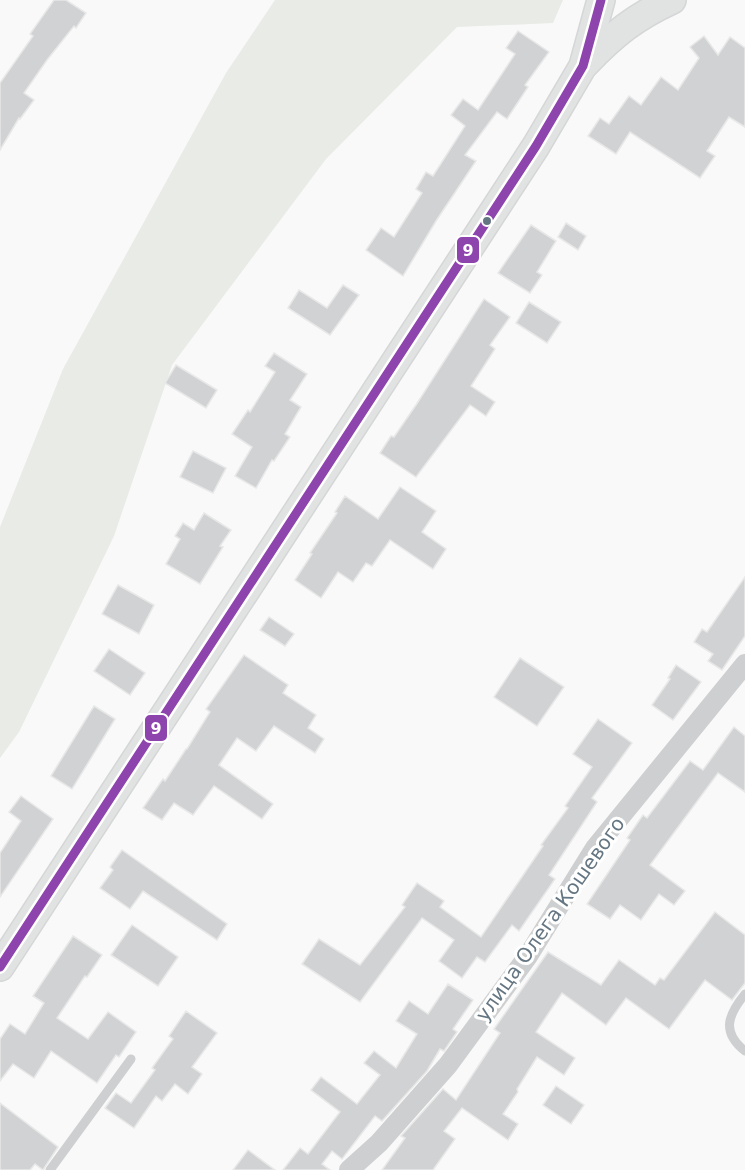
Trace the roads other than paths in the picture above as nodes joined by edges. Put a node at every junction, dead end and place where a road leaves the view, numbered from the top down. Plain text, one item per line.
1 (601, 0) edge
2 (672, 0) edge
3 (583, 66) junction
4 (745, 664) edge
5 (0, 967) edge
6 (745, 994) edge
7 (745, 1051) edge
8 (131, 1059) dead end
9 (50, 1170) edge
10 (350, 1170) edge

1 - 3 street
2 - 3 street
3 - 5 street
4 - 10 street, улица Олега Кошевого
6 - 7 lane
8 - 9 lane

